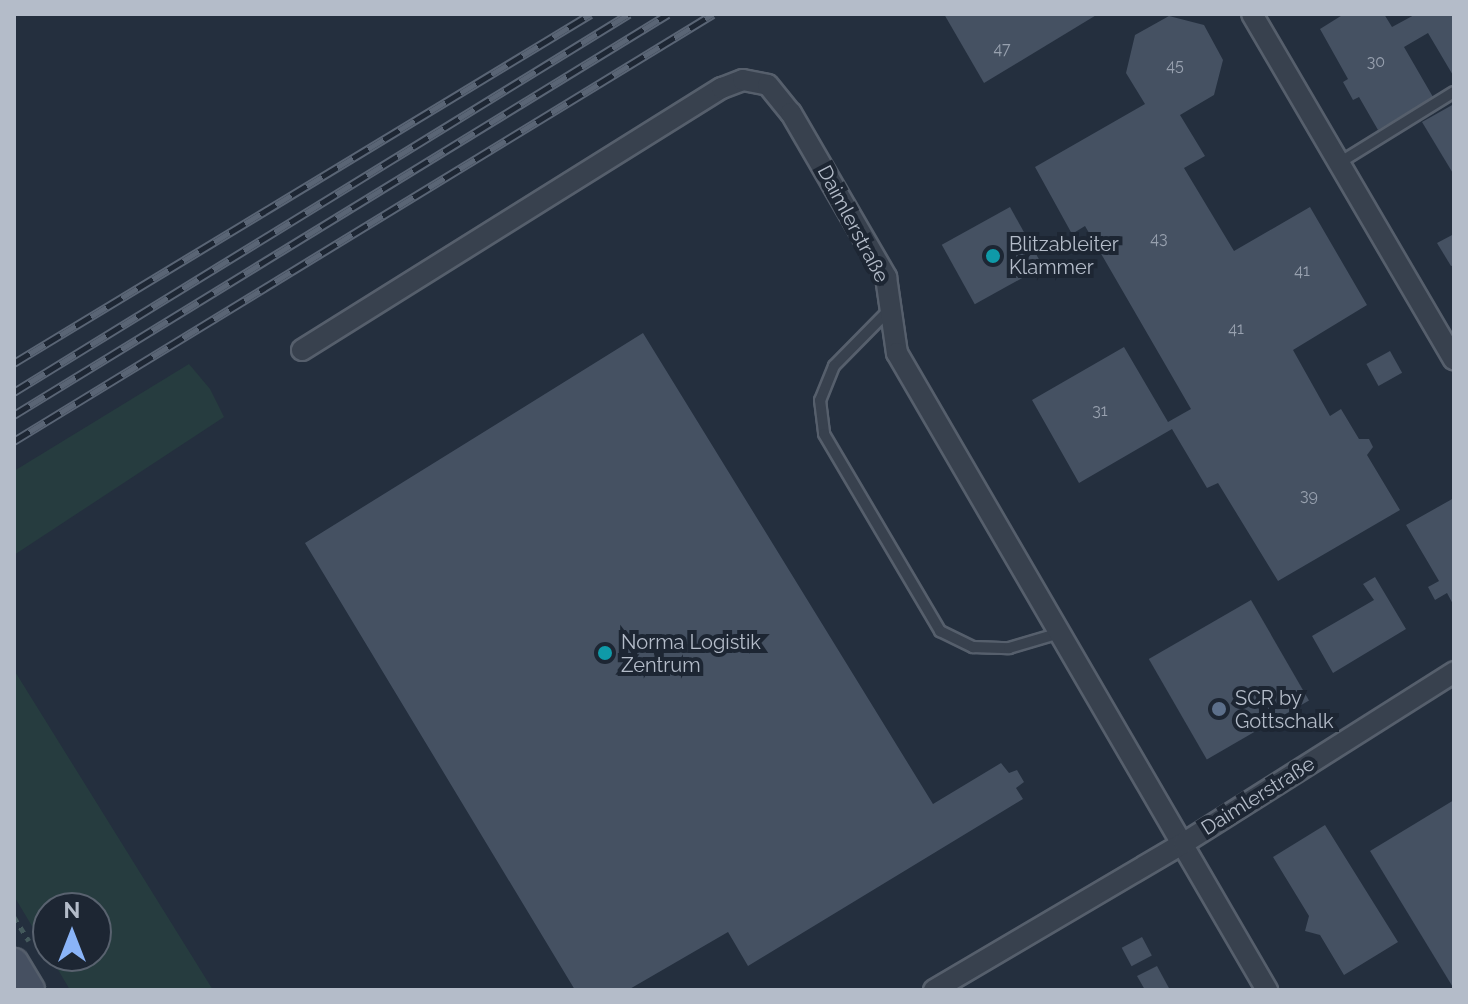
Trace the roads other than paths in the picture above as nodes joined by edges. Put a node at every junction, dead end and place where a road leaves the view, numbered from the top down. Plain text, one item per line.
1 (1252, 14) edge
2 (1454, 92) edge
3 (1339, 163) junction
4 (890, 309) junction
5 (302, 350) dead end
6 (1454, 359) edge
7 (1060, 633) junction
8 (1454, 672) edge
9 (1184, 843) junction
10 (14, 963) edge
11 (30, 990) edge
12 (934, 990) edge
13 (1267, 990) edge

1 - 3 street
2 - 3 lane
3 - 6 street
4 - 5 street, Daimlerstraße
4 - 7 street, Daimlerstraße
4 - 7 lane
7 - 9 street, Daimlerstraße
8 - 9 street, Daimlerstraße
9 - 12 street, Daimlerstraße
9 - 13 street, Daimlerstraße
10 - 11 street

